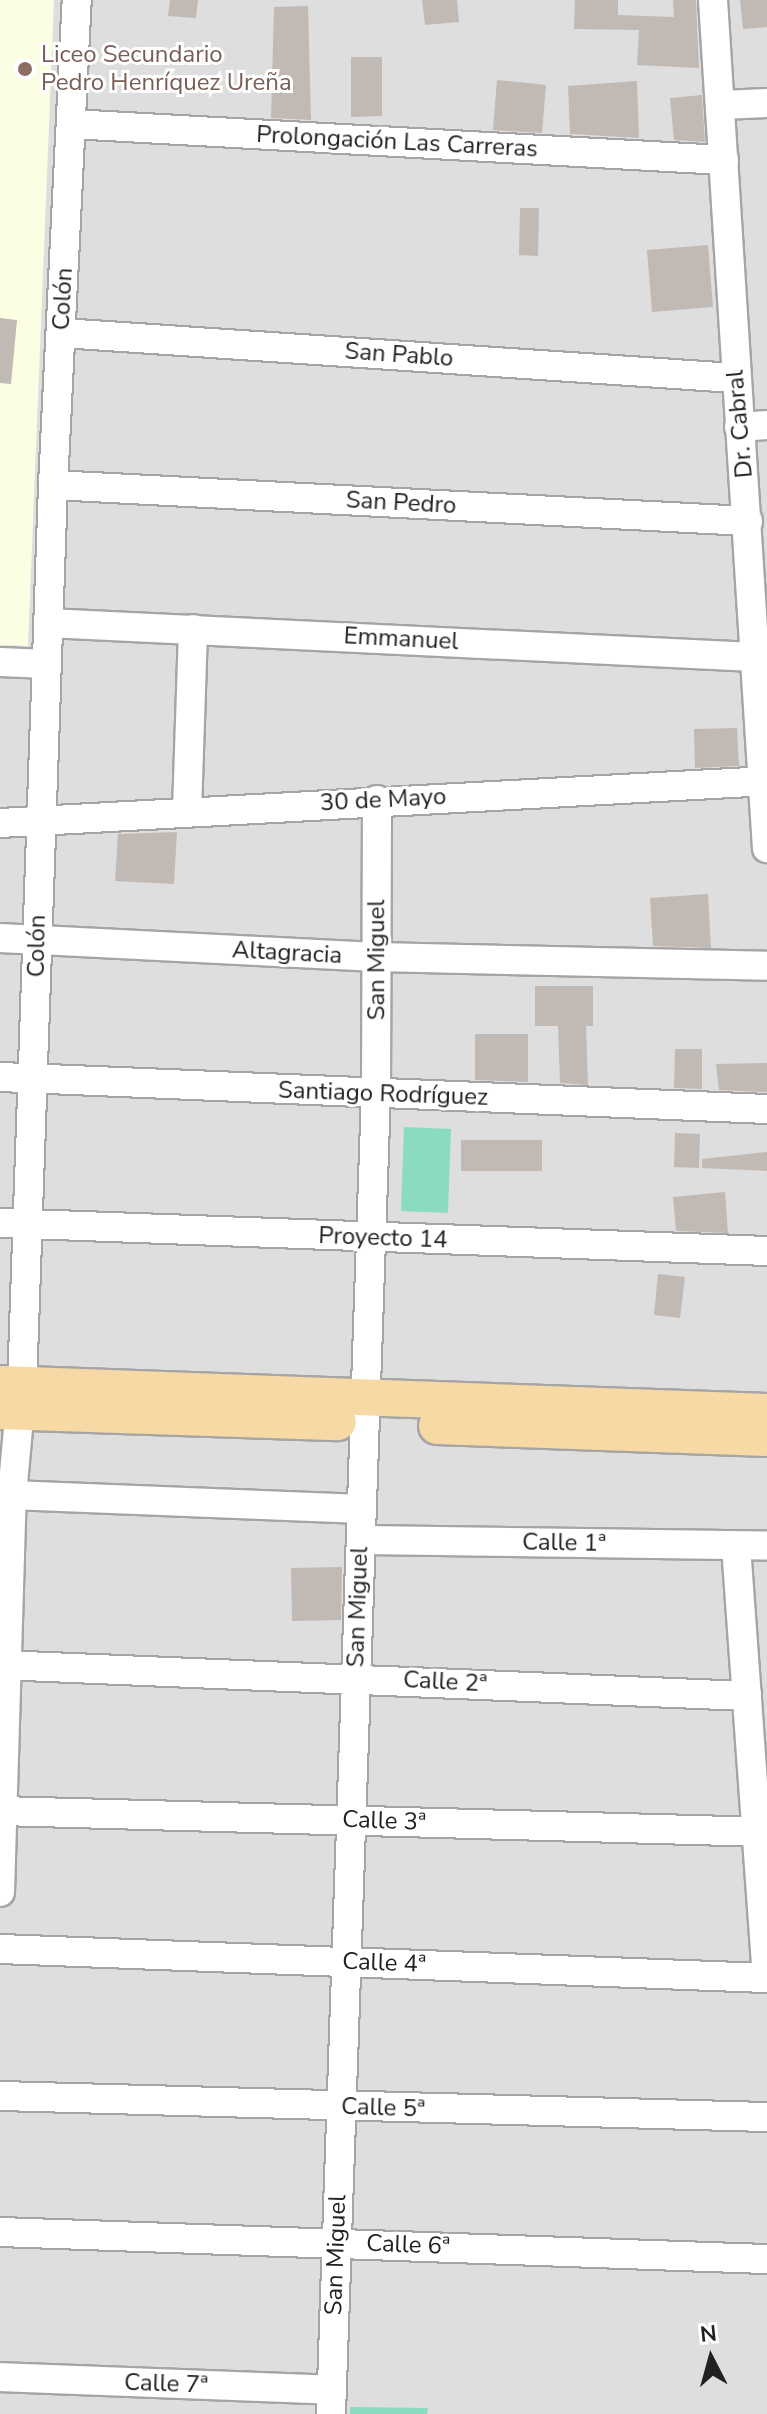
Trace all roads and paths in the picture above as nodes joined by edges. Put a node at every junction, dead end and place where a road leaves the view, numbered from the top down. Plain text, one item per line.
1 (77, 0) edge
2 (713, 0) edge
3 (767, 103) edge
4 (722, 105) junction
5 (71, 124) junction
6 (724, 160) junction
7 (62, 333) junction
8 (735, 378) junction
9 (753, 426) edge
10 (53, 485) junction
11 (748, 521) junction
12 (758, 580) edge
13 (48, 623) junction
14 (193, 629) junction
15 (754, 657) junction
16 (0, 662) edge
17 (47, 664) junction
18 (764, 781) edge
19 (377, 800) junction
20 (187, 811) junction
21 (41, 821) junction
22 (0, 823) edge
23 (767, 848) edge
24 (0, 938) edge
25 (36, 940) junction
26 (377, 957) junction
27 (767, 966) edge
28 (0, 1077) edge
29 (34, 1078) junction
30 (376, 1095) junction
31 (767, 1109) edge
32 (14, 1224) edge
33 (371, 1237) junction
34 (767, 1251) edge
35 (10, 1398) edge
36 (364, 1411) junction
37 (767, 1412) edge
38 (767, 1438) edge
39 (12, 1495) junction
40 (361, 1509) junction
41 (361, 1540) junction
42 (736, 1546) junction
43 (767, 1546) edge
44 (3, 1665) edge
45 (356, 1678) junction
46 (747, 1696) junction
47 (1, 1811) edge
48 (349, 1819) junction
49 (762, 1833) edge
50 (0, 1892) edge
51 (0, 1949) edge
52 (345, 1961) junction
53 (767, 1976) edge
54 (0, 2096) edge
55 (341, 2106) junction
56 (767, 2117) edge
57 (0, 2232) edge
58 (337, 2242) junction
59 (767, 2259) edge
60 (0, 2377) edge
61 (331, 2402) edge

1 - 5 street, Colón
2 - 4 street, Dr. Cabral
3 - 4 street
4 - 6 street, Dr. Cabral
5 - 6 street, Prolongación Las Carreras
5 - 7 street, Colón
6 - 8 street, Dr. Cabral
7 - 8 street, San Pablo
7 - 10 street, Colón
8 - 9 street, Dr. Cabral
9 - 11 street, Dr. Cabral
10 - 11 street, San Pedro
10 - 13 street, Colón
11 - 12 street, Dr. Cabral
12 - 15 street, Dr. Cabral
13 - 14 street, Emmanuel
13 - 17 street, Colón
14 - 15 street, Emmanuel
14 - 20 street
15 - 18 street, Dr. Cabral
16 - 17 street
17 - 21 street, Colón
18 - 19 street, 30 de Mayo
18 - 23 street, Dr. Cabral
19 - 20 street, 30 de Mayo
19 - 26 street, San Miguel
20 - 21 street, 30 de Mayo
21 - 22 street, 30 de Mayo
21 - 25 street, Colón
24 - 25 street, Altagracia
25 - 26 street, Altagracia
25 - 29 street, Colón
26 - 27 street, Altagracia
26 - 30 street, San Miguel
28 - 29 street, Santiago Rodríguez
29 - 30 street, Santiago Rodríguez
29 - 32 street, Colón
30 - 31 street, Santiago Rodríguez
30 - 33 street, San Miguel
32 - 33 street, Proyecto 14
32 - 35 street, Colón
33 - 34 street, Proyecto 14
33 - 36 street, San Miguel
35 - 36 main road
35 - 39 street, Colón
36 - 37 main road
36 - 38 main road
36 - 40 street, San Miguel
39 - 40 street
39 - 44 street, Colón
40 - 41 street, San Miguel
41 - 42 street, Calle 1ª
41 - 45 street, San Miguel
42 - 43 street, Calle 1ª
42 - 46 street
44 - 45 street, Calle 2ª
44 - 47 street, Colón
45 - 46 street, Calle 2ª
45 - 48 street, San Miguel
46 - 49 street
47 - 48 street, Calle 3ª
47 - 50 street, Colón
48 - 49 street, Calle 3ª
48 - 52 street, San Miguel
49 - 53 street
51 - 52 street, Calle 4ª
52 - 53 street, Calle 4ª
52 - 55 street, San Miguel
54 - 55 street, Calle 5ª
55 - 56 street, Calle 5ª
55 - 58 street, San Miguel
57 - 58 street, Calle 6ª
58 - 59 street, Calle 6ª
58 - 61 street, San Miguel
60 - 61 street, Calle 7ª

